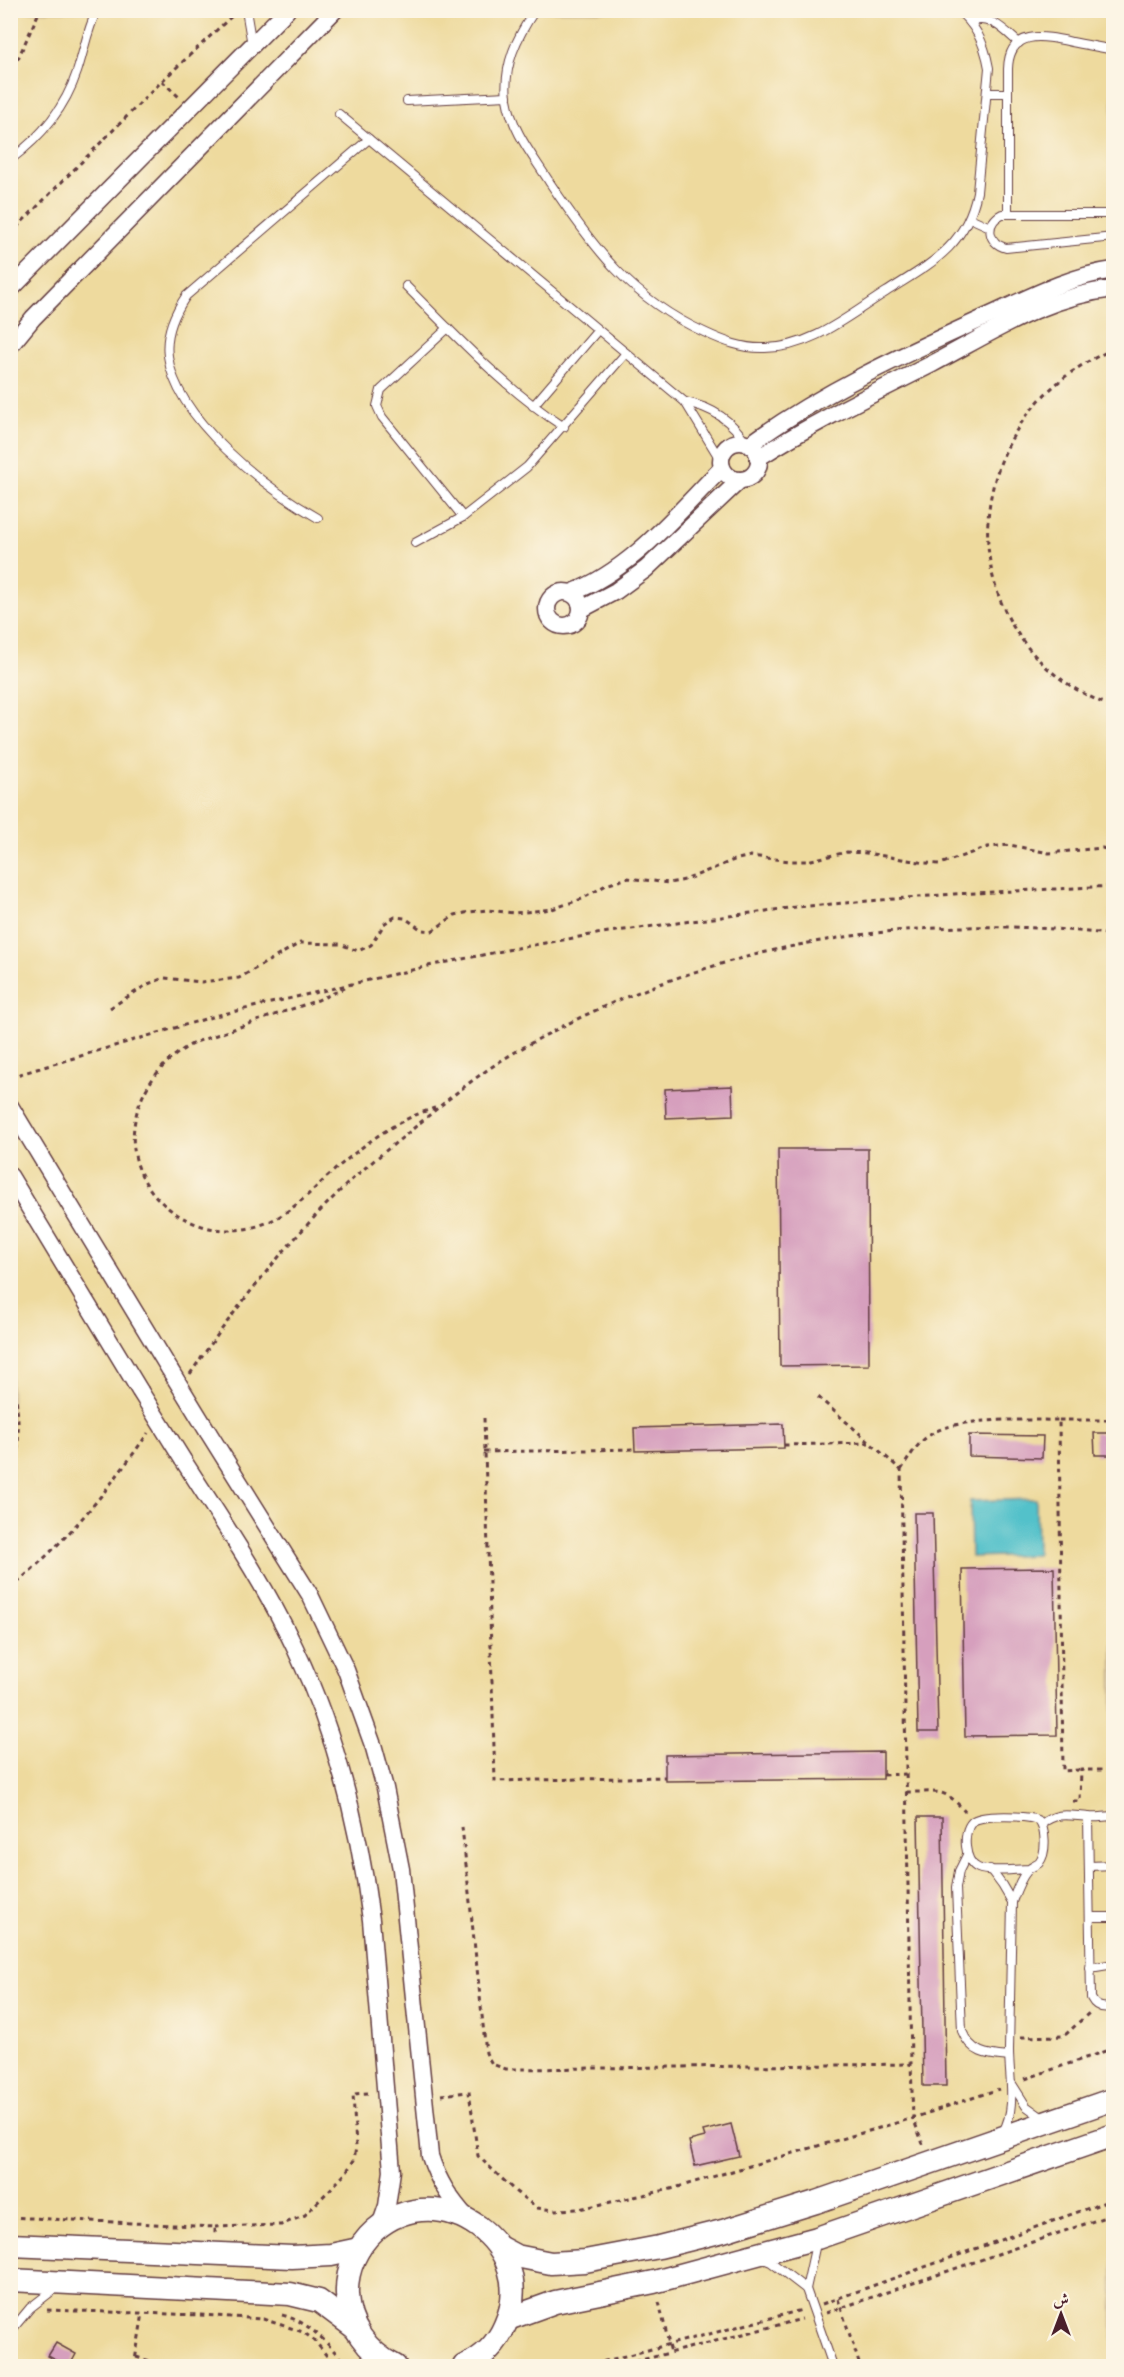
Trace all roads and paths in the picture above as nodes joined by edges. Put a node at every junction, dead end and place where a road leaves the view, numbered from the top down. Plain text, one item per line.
1 (40, 10) edge
2 (98, 10) edge
3 (238, 10) edge
4 (246, 10) edge
5 (287, 10) edge
6 (335, 10) edge
7 (535, 10) edge
8 (957, 10) edge
9 (970, 22) junction
10 (1018, 43) junction
11 (252, 46) junction
12 (1113, 50) edge
13 (10, 76) edge
14 (987, 93) junction
15 (1008, 93) junction
16 (507, 96) junction
17 (407, 101) dead end
18 (339, 114) dead end
19 (369, 139) junction
20 (10, 160) edge
21 (1008, 213) junction
22 (1113, 214) edge
23 (970, 218) junction
24 (990, 227) junction
25 (10, 234) edge
26 (1113, 237) edge
27 (1113, 270) edge
28 (406, 286) dead end
29 (1113, 289) edge
30 (10, 290) edge
31 (448, 328) junction
32 (598, 330) junction
33 (10, 346) edge
34 (1113, 349) edge
35 (626, 353) junction
36 (685, 402) junction
37 (533, 406) junction
38 (564, 427) junction
39 (752, 449) junction
40 (722, 465) junction
41 (740, 480) junction
42 (463, 517) junction
43 (318, 518) dead end
44 (415, 543) dead end
45 (571, 593) junction
46 (582, 609) junction
47 (1113, 707) edge
48 (1113, 851) edge
49 (1113, 886) edge
50 (1113, 935) edge
51 (352, 985) junction
52 (110, 1008) dead end
53 (10, 1077) edge
54 (10, 1106) edge
55 (438, 1107) junction
56 (10, 1176) edge
57 (10, 1365) edge
58 (189, 1375) dead end
59 (818, 1397) dead end
60 (484, 1418) dead end
61 (1059, 1420) junction
62 (1113, 1420) edge
63 (148, 1433) dead end
64 (869, 1443) junction
65 (784, 1445) dead end
66 (635, 1449) dead end
67 (484, 1452) junction
68 (901, 1470) junction
69 (10, 1493) edge
70 (10, 1588) edge
71 (1081, 1770) junction
72 (1113, 1770) edge
73 (906, 1774) junction
74 (883, 1775) dead end
75 (665, 1777) dead end
76 (906, 1792) junction
77 (1068, 1814) junction
78 (1113, 1816) edge
79 (1088, 1817) junction
80 (973, 1821) junction
81 (1042, 1824) junction
82 (462, 1827) dead end
83 (967, 1855) junction
84 (1113, 1865) edge
85 (1089, 1866) junction
86 (990, 1869) junction
87 (1029, 1869) junction
88 (1012, 1902) junction
89 (1090, 1917) junction
90 (1113, 1917) edge
91 (1113, 1964) edge
92 (1090, 1968) junction
93 (1097, 2006) junction
94 (1113, 2006) edge
95 (1010, 2037) junction
96 (1113, 2048) edge
97 (1009, 2057) junction
98 (911, 2064) junction
99 (1012, 2084) junction
100 (386, 2091) junction
101 (423, 2097) junction
102 (1113, 2099) edge
103 (913, 2118) junction
104 (1048, 2121) junction
105 (1113, 2135) edge
106 (1000, 2138) junction
107 (929, 2163) junction
108 (1113, 2199) edge
109 (1113, 2214) edge
110 (10, 2217) edge
111 (469, 2220) junction
112 (380, 2226) junction
113 (215, 2227) junction
114 (817, 2238) junction
115 (10, 2245) edge
116 (215, 2245) dead end
117 (499, 2247) junction
118 (359, 2249) junction
119 (753, 2255) junction
120 (10, 2280) edge
121 (66, 2282) junction
122 (654, 2282) junction
123 (141, 2288) junction
124 (806, 2289) junction
125 (838, 2299) junction
126 (841, 2309) junction
127 (39, 2310) dead end
128 (815, 2311) junction
129 (143, 2313) junction
130 (275, 2313) dead end
131 (508, 2319) junction
132 (355, 2328) junction
133 (10, 2332) edge
134 (669, 2344) junction
135 (671, 2353) junction
136 (136, 2357) junction
137 (134, 2367) edge
138 (168, 2367) edge
139 (335, 2367) edge
140 (347, 2367) edge
141 (395, 2367) edge
142 (464, 2367) edge
143 (586, 2367) edge
144 (618, 2367) edge
145 (833, 2367) edge
146 (860, 2367) edge

1 - 13 path
2 - 20 lane
3 - 25 path
4 - 11 lane
5 - 11 street
6 - 33 street
7 - 16 lane
8 - 9 lane
9 - 10 lane
9 - 14 lane
10 - 12 lane
10 - 15 lane
11 - 30 street
14 - 15 lane
14 - 23 lane
15 - 21 lane
16 - 17 lane
16 - 23 lane
18 - 19 lane
19 - 32 lane
19 - 43 lane
21 - 22 lane
21 - 24 lane
23 - 24 lane
24 - 26 lane
27 - 39 street
28 - 31 lane
29 - 39 street
31 - 37 lane
31 - 42 lane
32 - 35 lane
32 - 37 lane
34 - 47 path
35 - 36 lane
35 - 38 lane
36 - 39 lane
36 - 40 lane
37 - 38 lane
38 - 42 lane
39 - 40 street
39 - 41 street
40 - 41 street
40 - 45 street
41 - 46 street
42 - 44 lane
45 - 46 street
45 - 46 street
48 - 52 path
49 - 51 path
50 - 55 path
51 - 53 path
51 - 55 path
54 - 101 street, bridge
55 - 58 path
56 - 100 street, bridge
57 - 69 path
59 - 64 path
60 - 67 path
61 - 62 path
61 - 68 path
61 - 71 path
63 - 70 path
64 - 65 path
64 - 68 path
66 - 67 path
67 - 75 path
68 - 73 path
71 - 72 path
71 - 77 path
73 - 74 path
73 - 76 path
76 - 80 path
76 - 98 path
77 - 79 lane
77 - 81 lane
78 - 79 lane
79 - 85 lane
80 - 81 lane
80 - 83 lane
81 - 87 lane
82 - 98 path
83 - 86 lane
83 - 97 lane
84 - 85 lane
85 - 89 lane
86 - 87 lane
86 - 88 lane
87 - 88 lane
88 - 95 lane
89 - 90 lane
89 - 92 lane
91 - 92 lane
92 - 93 lane
93 - 94 lane
93 - 95 path
95 - 97 lane
96 - 99 path
97 - 99 lane
98 - 103 path
99 - 103 path
99 - 104 lane
99 - 106 lane
100 - 112 street
100 - 113 path
101 - 103 path
101 - 111 street
102 - 104 main road
103 - 107 path
104 - 106 main road
105 - 114 main road
106 - 107 main road
107 - 117 main road
108 - 125 path
109 - 126 path
110 - 113 path
111 - 112 main road
111 - 117 main road
112 - 118 main road
113 - 116 path
114 - 119 main road
114 - 124 lane
115 - 118 main road
117 - 131 main road
118 - 132 main road
119 - 122 main road
119 - 124 lane
120 - 121 main road
121 - 123 main road
121 - 133 lane
122 - 131 main road
122 - 134 path
123 - 129 path
123 - 132 main road
124 - 128 lane
125 - 126 path
125 - 128 path
126 - 128 path
126 - 146 path
127 - 129 path
128 - 134 path
128 - 135 path
128 - 145 lane
129 - 136 path
129 - 139 path
130 - 140 path
131 - 142 main road
132 - 141 main road
134 - 135 path
134 - 143 path
135 - 144 path
136 - 137 path
136 - 138 path

